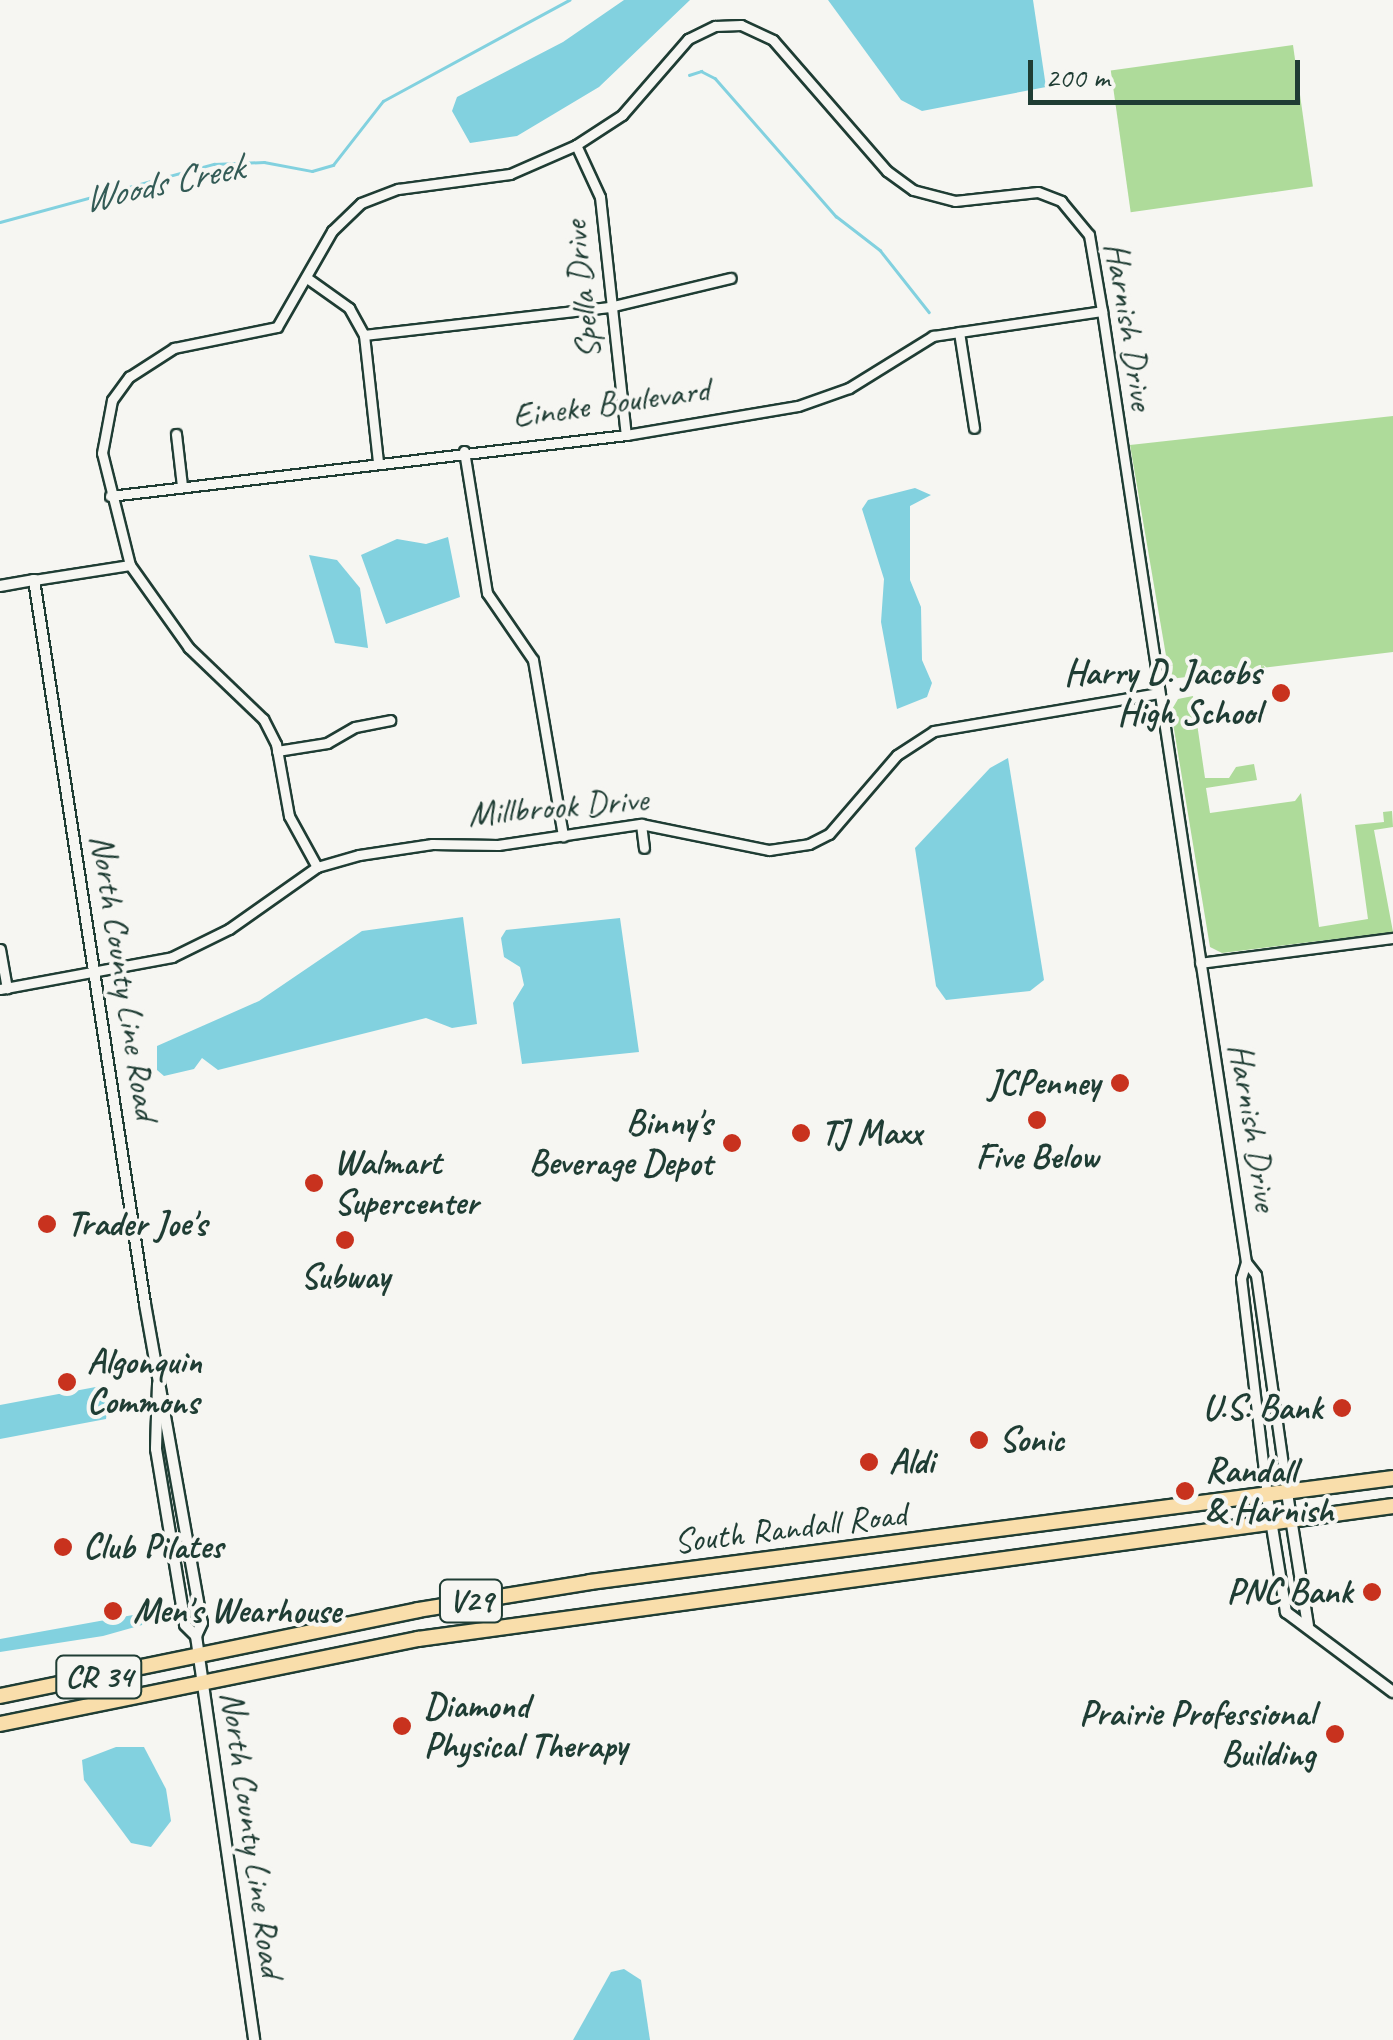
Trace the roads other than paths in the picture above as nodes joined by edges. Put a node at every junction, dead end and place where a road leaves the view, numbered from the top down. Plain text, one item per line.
1 (576, 145) junction
2 (307, 278) junction
3 (731, 278) dead end
4 (610, 307) junction
5 (1102, 312) junction
6 (959, 332) junction
7 (364, 335) junction
8 (974, 428) dead end
9 (176, 434) dead end
10 (626, 434) junction
11 (464, 451) junction
12 (378, 461) junction
13 (182, 486) junction
14 (110, 496) junction
15 (130, 565) junction
16 (34, 580) junction
17 (0, 586) edge
18 (1159, 694) junction
19 (390, 720) dead end
20 (277, 751) junction
21 (641, 824) junction
22 (562, 836) junction
23 (644, 848) dead end
24 (317, 867) junction
25 (1393, 938) edge
26 (0, 949) edge
27 (1200, 964) junction
28 (96, 975) junction
29 (4, 989) edge
30 (1246, 1262) junction
31 (159, 1383) junction
32 (1393, 1478) edge
33 (1287, 1494) junction
34 (1266, 1496) junction
35 (1393, 1506) edge
36 (1290, 1522) junction
37 (1269, 1524) junction
38 (1308, 1626) junction
39 (196, 1636) junction
40 (198, 1656) junction
41 (203, 1683) junction
42 (1393, 1692) edge
43 (0, 1696) edge
44 (0, 1724) edge
45 (254, 2040) edge

1 - 2 street, Harnish Drive
1 - 4 street, Spella Drive
1 - 5 street, Harnish Drive
2 - 7 street
2 - 14 street, Harnish Drive
3 - 4 street
4 - 7 street
4 - 10 street, Spella Drive
5 - 6 street, Eineke Boulevard
5 - 18 street, Harnish Drive
6 - 8 street
6 - 10 street, Eineke Boulevard
7 - 12 street
9 - 13 street
10 - 11 street, Eineke Boulevard
11 - 12 street, Eineke Boulevard
11 - 22 street
12 - 13 street, Eineke Boulevard
13 - 14 street, Eineke Boulevard
14 - 15 street, Harnish Drive
15 - 16 street
15 - 20 street, Harnish Drive
16 - 17 street
16 - 28 street, North County Line Road
18 - 21 street, Millbrook Drive
18 - 27 street, Harnish Drive
19 - 20 street
20 - 24 street, Harnish Drive
21 - 22 street, Millbrook Drive
21 - 23 street
22 - 24 street, Millbrook Drive
24 - 28 street, Millbrook Drive
25 - 27 street
26 - 29 street
27 - 30 street, Harnish Drive
28 - 29 street, Millbrook Drive
28 - 31 street, North County Line Road
30 - 33 street, Harnish Drive
30 - 34 street, Harnish Drive
31 - 39 street, North County Line Road
31 - 39 street, North County Line Road
32 - 33 main road, South Randall Road / V29
33 - 34 main road, South Randall Road / V29
33 - 36 street, Harnish Drive
34 - 37 street, Harnish Drive
34 - 40 main road, South Randall Road / V29
35 - 36 main road, South Randall Road / V29
36 - 37 main road, South Randall Road / V29
36 - 38 street, Harnish Drive
37 - 38 street, Harnish Drive
37 - 41 main road, South Randall Road / V29
38 - 42 street, Harnish Drive
39 - 40 street, North County Line Road
40 - 41 street, North County Line Road
40 - 43 main road, CR 34
41 - 44 main road, CR 34
41 - 45 street, North County Line Road

